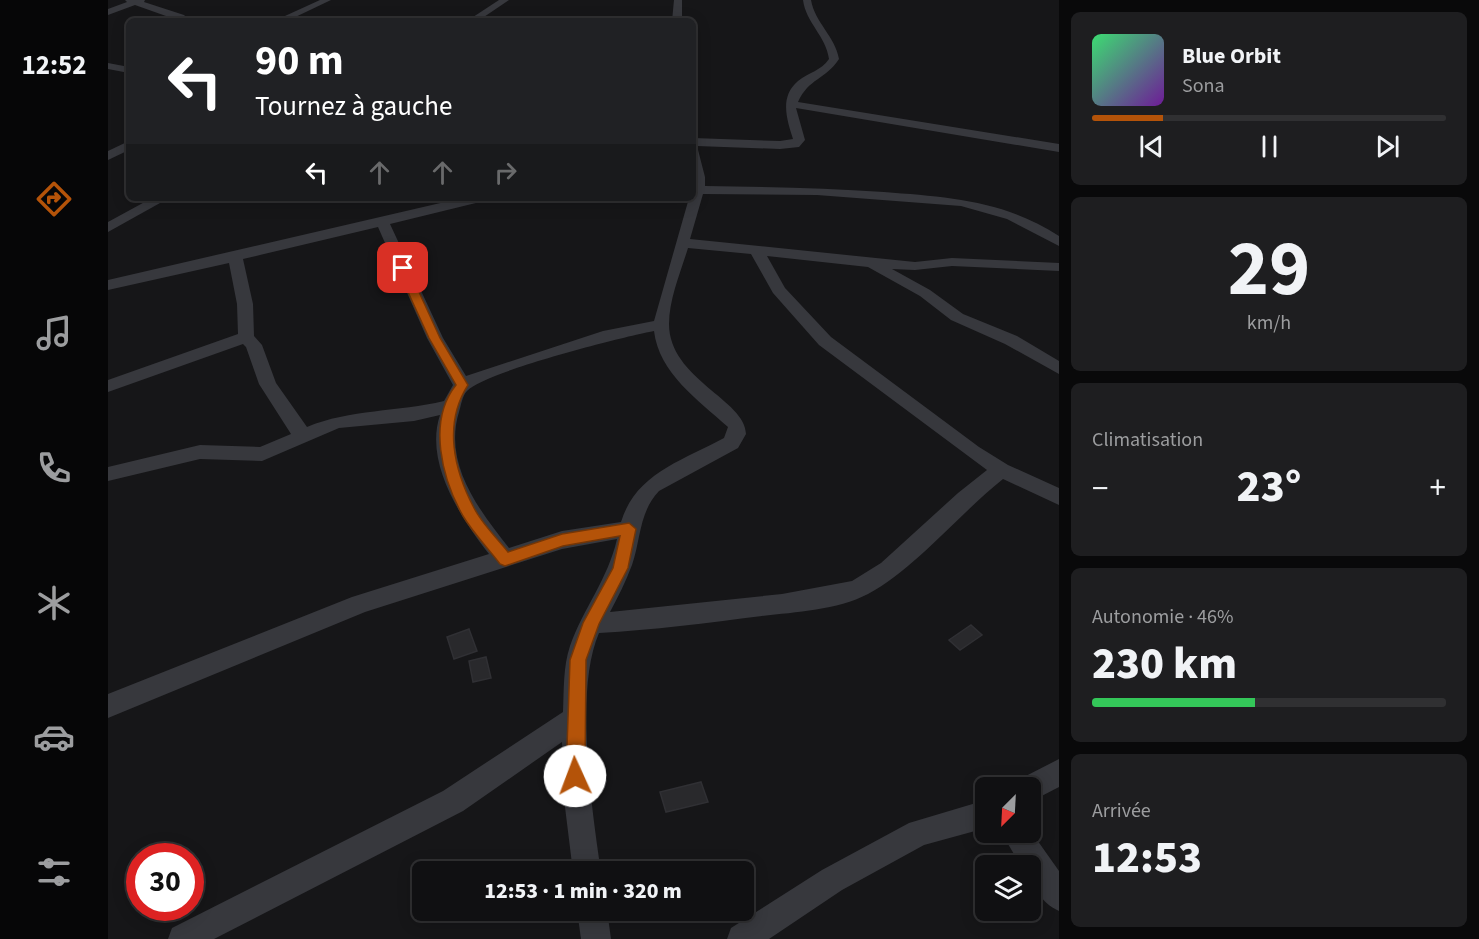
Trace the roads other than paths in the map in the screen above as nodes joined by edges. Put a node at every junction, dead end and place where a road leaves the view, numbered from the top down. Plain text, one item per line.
1 (327, 0) edge
2 (505, 0) edge
3 (678, 0) edge
4 (807, 0) edge
5 (136, 1) edge
6 (108, 12) edge
7 (183, 18) edge
8 (286, 18) edge
9 (477, 18) edge
10 (677, 18) edge
11 (108, 66) edge
12 (126, 69) edge
13 (791, 104) junction
14 (696, 142) edge
15 (126, 147) edge
16 (1059, 148) edge
17 (108, 156) edge
18 (696, 162) edge
19 (698, 190) junction
20 (696, 198) edge
21 (157, 201) edge
22 (467, 201) edge
23 (695, 201) edge
24 (383, 223) junction
25 (108, 228) edge
26 (1059, 242) edge
27 (685, 243) junction
28 (756, 250) junction
29 (235, 258) junction
30 (870, 263) junction
31 (1059, 267) edge
32 (108, 285) edge
33 (661, 324) junction
34 (246, 338) junction
35 (1059, 368) edge
36 (462, 385) junction
37 (108, 386) edge
38 (451, 406) junction
39 (302, 435) junction
40 (1001, 470) junction
41 (108, 474) edge
42 (1059, 496) edge
43 (629, 529) junction
44 (505, 559) junction
45 (591, 623) junction
46 (108, 706) edge
47 (575, 718) junction
48 (1059, 772) edge
49 (1041, 783) edge
50 (975, 817) edge
51 (1023, 843) edge
52 (585, 861) edge
53 (1059, 896) edge
54 (594, 921) edge
55 (183, 939) edge
56 (596, 939) edge
57 (742, 939) edge

1 - 8 street
2 - 9 street
3 - 10 street
4 - 13 street
5 - 6 street
5 - 7 street
11 - 12 street
13 - 14 street
13 - 16 street
15 - 17 street
18 - 19 street
19 - 20 street
19 - 26 street
21 - 25 street
22 - 24 street
23 - 27 street
24 - 29 street
24 - 36 street
27 - 28 street
27 - 33 street
28 - 30 street
28 - 40 street
29 - 32 street
29 - 34 street
30 - 31 street
30 - 35 street
33 - 36 street
33 - 43 street
34 - 37 street
34 - 39 street
36 - 38 street
38 - 39 street
38 - 44 street
39 - 41 street
40 - 42 street
40 - 45 street
43 - 44 street
43 - 45 street
44 - 46 street
45 - 47 street
47 - 52 street
47 - 55 street
48 - 49 street
50 - 57 street
51 - 53 street
54 - 56 street

